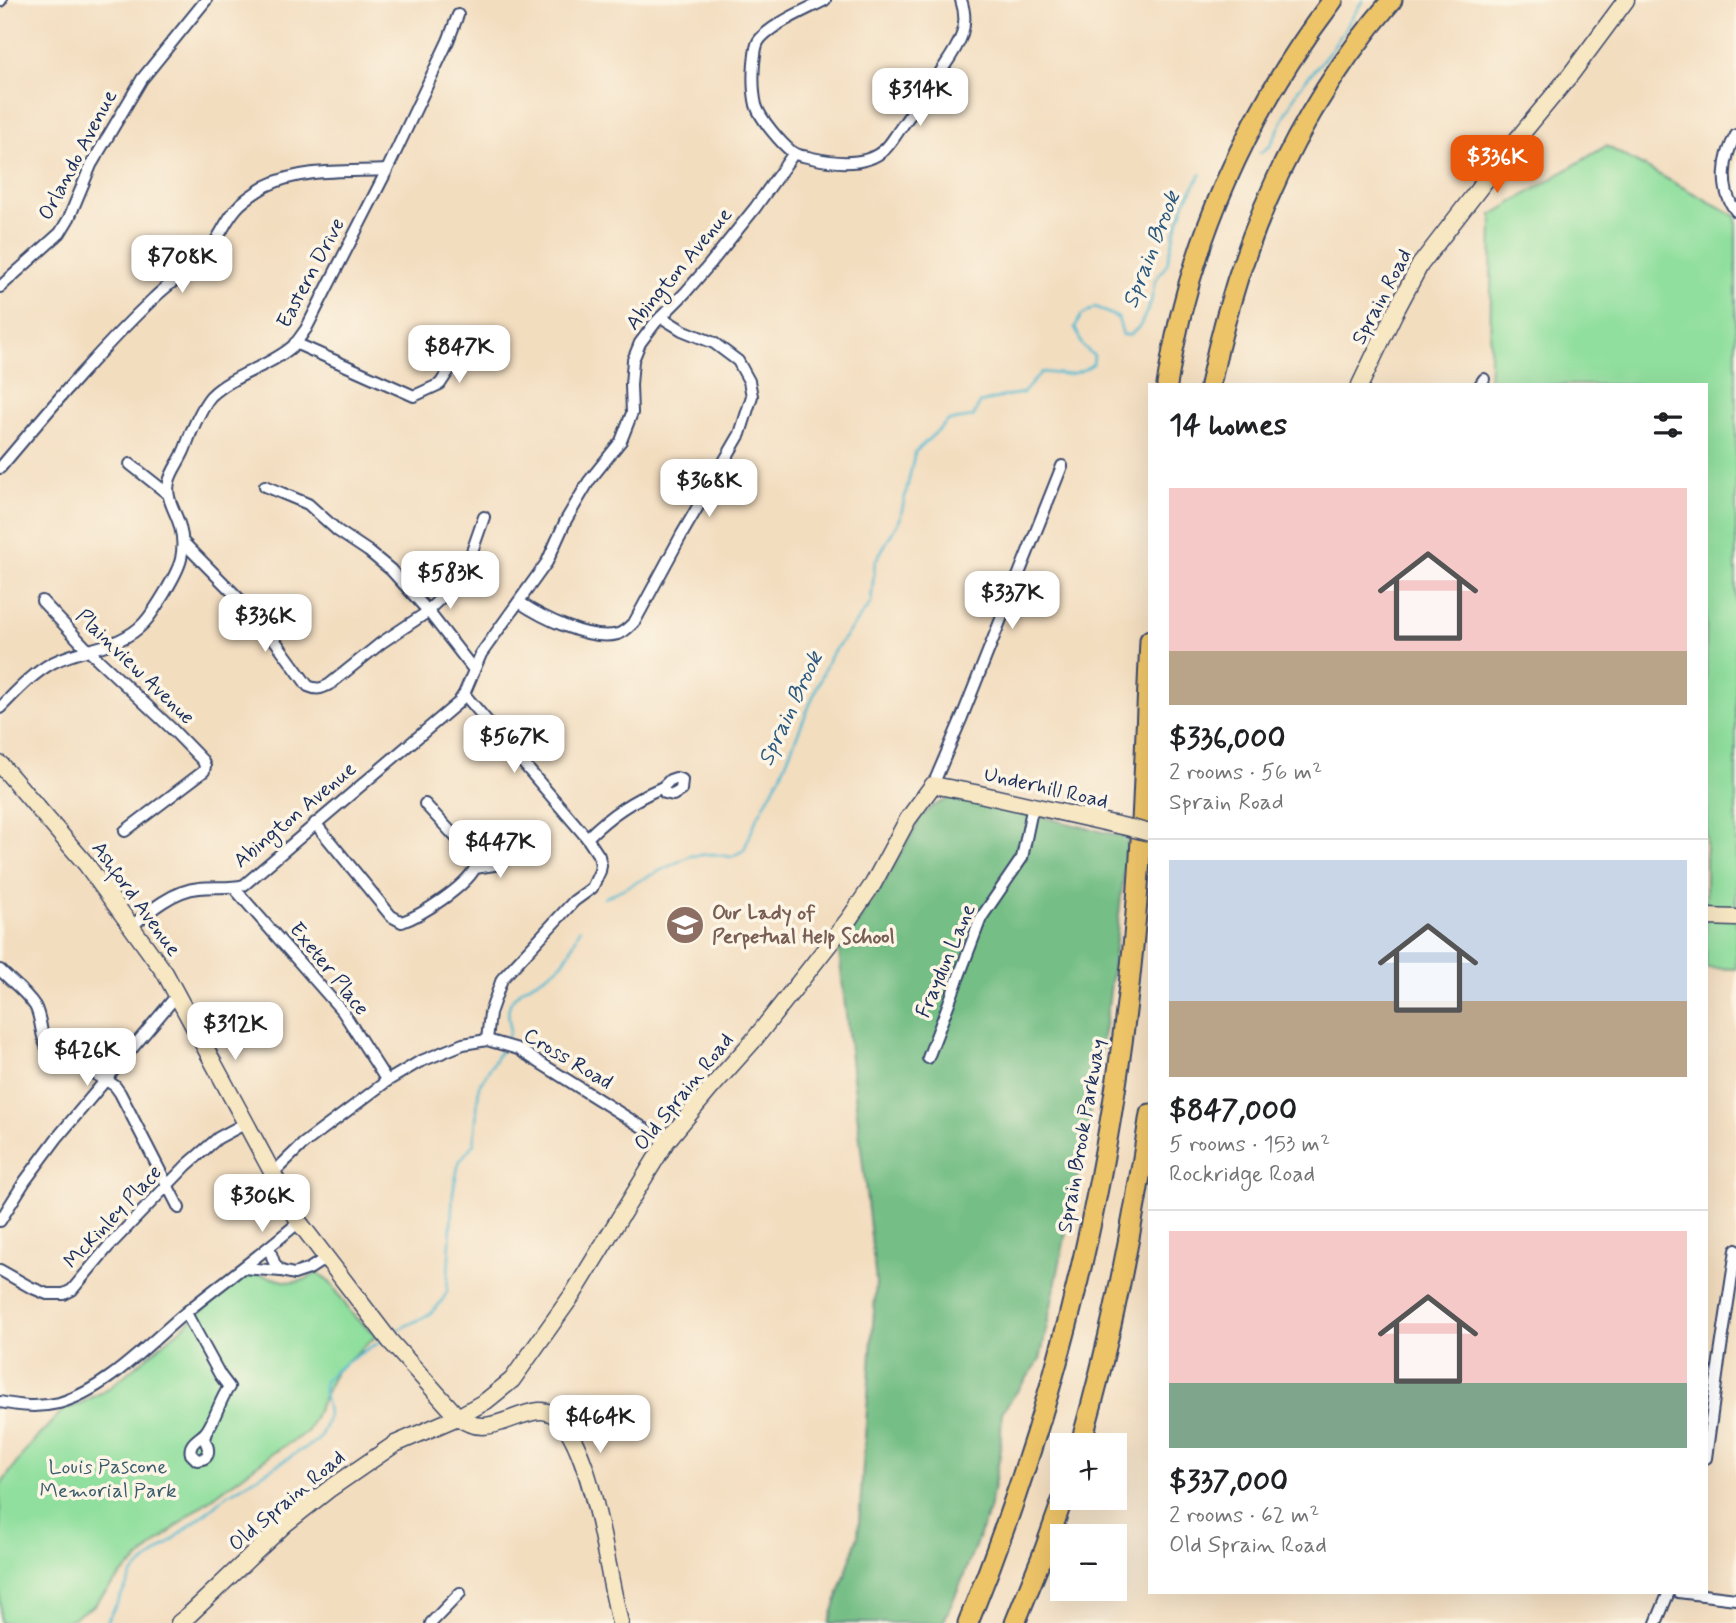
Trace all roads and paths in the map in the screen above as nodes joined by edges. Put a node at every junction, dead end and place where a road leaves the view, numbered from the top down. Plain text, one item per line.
1 (206, 0) edge
2 (825, 0) edge
3 (961, 0) edge
4 (1333, 0) edge
5 (1392, 0) edge
6 (1626, 0) edge
7 (458, 15) dead end
8 (1736, 135) edge
9 (794, 153) junction
10 (387, 170) junction
11 (1736, 211) edge
12 (0, 287) edge
13 (662, 317) junction
14 (471, 337) dead end
15 (295, 343) junction
16 (1167, 383) edge
17 (1210, 383) edge
18 (1361, 383) edge
19 (130, 464) dead end
20 (1062, 466) dead end
21 (0, 468) edge
22 (265, 486) dead end
23 (168, 494) junction
24 (484, 517) dead end
25 (183, 542) junction
26 (41, 601) dead end
27 (519, 601) junction
28 (428, 611) junction
29 (88, 650) junction
30 (474, 670) junction
31 (1148, 685) edge
32 (464, 694) junction
33 (0, 708) edge
34 (0, 764) edge
35 (933, 785) junction
36 (663, 786) dead end
37 (425, 804) dead end
38 (1033, 805) junction
39 (315, 823) junction
40 (125, 831) dead end
41 (1148, 832) edge
42 (587, 838) junction
43 (508, 857) dead end
44 (475, 868) junction
45 (234, 888) junction
46 (1708, 917) edge
47 (1736, 918) edge
48 (131, 927) junction
49 (0, 970) edge
50 (177, 995) junction
51 (487, 1040) junction
52 (928, 1058) dead end
53 (106, 1080) junction
54 (387, 1081) junction
55 (246, 1123) junction
56 (1148, 1126) edge
57 (666, 1142) junction
58 (273, 1173) junction
59 (167, 1186) junction
60 (179, 1208) dead end
61 (0, 1221) edge
62 (299, 1223) junction
63 (270, 1248) junction
64 (1736, 1250) edge
65 (326, 1258) junction
66 (243, 1268) junction
67 (0, 1270) edge
68 (281, 1271) junction
69 (186, 1313) junction
70 (0, 1402) edge
71 (458, 1417) junction
72 (206, 1432) dead end
73 (1084, 1433) edge
74 (1708, 1443) edge
75 (1059, 1510) edge
76 (460, 1593) dead end
77 (1668, 1594) edge
78 (1697, 1594) edge
79 (1736, 1598) edge
80 (182, 1620) edge
81 (431, 1623) edge
82 (620, 1623) edge
83 (968, 1623) edge
84 (1015, 1623) edge
85 (1656, 1623) edge

1 - 12 street, Orlando Avenue
2 - 9 street
3 - 9 street
4 - 16 highway
5 - 17 highway
6 - 18 street, Sprain Road
7 - 10 street, Eastern Drive
8 - 11 street
9 - 13 street, Abington Avenue
10 - 15 street, Eastern Drive
10 - 21 street
13 - 27 street, Abington Avenue
13 - 27 street
14 - 15 street
15 - 23 street, Eastern Drive
19 - 23 street
20 - 35 street, Old Sprain Road
22 - 28 street
23 - 25 street
24 - 28 street
25 - 28 street
25 - 29 street
26 - 29 street, Plainview Avenue
27 - 30 street, Abington Avenue
28 - 30 street
29 - 33 street
29 - 40 street, Plainview Avenue
30 - 32 street, Abington Avenue
31 - 83 highway, Sprain Brook Parkway
32 - 39 street, Abington Avenue
32 - 42 street
34 - 48 street, Ashford Avenue
35 - 38 street, Underhill Road
35 - 57 street, Old Sprain Road
36 - 42 street
37 - 44 street
38 - 41 street, Underhill Road, bridge
38 - 52 street, Fraydun Lane
39 - 44 street
39 - 45 street, Abington Avenue
42 - 51 street
43 - 44 street
45 - 48 street, Abington Avenue
45 - 54 street, Exeter Place
46 - 47 street
48 - 50 street, Ashford Avenue
49 - 53 street
50 - 53 street
50 - 55 street, Ashford Avenue
51 - 54 street
51 - 57 street, Cross Road
53 - 59 street
53 - 61 street
54 - 58 street
55 - 58 street, Ashford Avenue
55 - 59 street, McKinley Place
56 - 73 highway
57 - 71 street, Old Sprain Road
58 - 62 street, Ashford Avenue
59 - 60 street
59 - 67 street, McKinley Place
62 - 63 street
62 - 65 street, Ashford Avenue
63 - 66 street
63 - 68 street
64 - 74 street
65 - 68 street
65 - 71 street, Ashford Avenue
66 - 68 street
66 - 69 street
69 - 70 street
69 - 72 street
71 - 80 street, Old Sprain Road
71 - 82 street
75 - 84 highway
76 - 81 street
77 - 85 street
78 - 79 street

